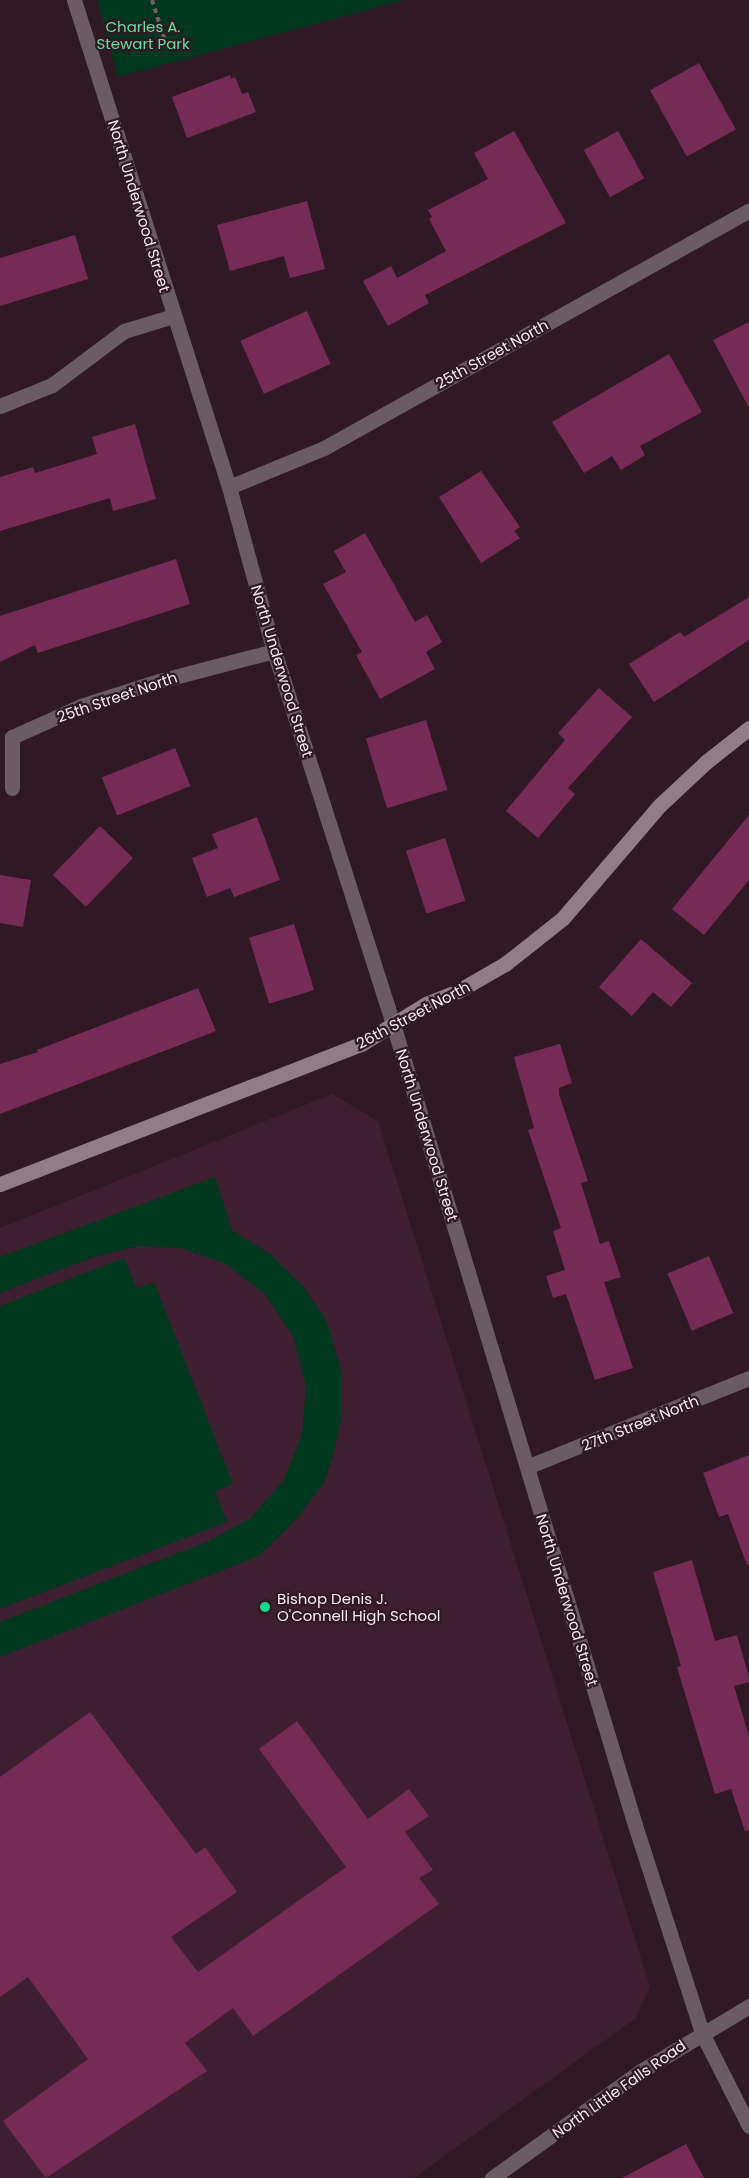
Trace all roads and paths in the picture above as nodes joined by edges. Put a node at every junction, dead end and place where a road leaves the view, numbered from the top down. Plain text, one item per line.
1 (74, 0) edge
2 (152, 0) edge
3 (165, 41) dead end
4 (749, 210) edge
5 (173, 316) junction
6 (0, 406) edge
7 (230, 487) junction
8 (274, 651) junction
9 (749, 728) edge
10 (12, 788) dead end
11 (393, 1024) junction
12 (0, 1184) edge
13 (749, 1378) edge
14 (529, 1466) junction
15 (749, 2006) edge
16 (702, 2032) junction
17 (749, 2126) edge
18 (492, 2178) edge

1 - 5 street, North Underwood Street
2 - 3 path
4 - 7 street, 25th Street North
5 - 6 street
5 - 7 street, North Underwood Street
7 - 8 street, North Underwood Street
8 - 10 street, 25th Street North
8 - 11 street, North Underwood Street
9 - 11 street, 26th Street North
11 - 12 street, 26th Street North
11 - 14 street, North Underwood Street
13 - 14 street, 27th Street North
14 - 16 street, North Underwood Street
15 - 16 street, North Little Falls Road
16 - 17 street, North Underwood Street
16 - 18 street, North Little Falls Road

